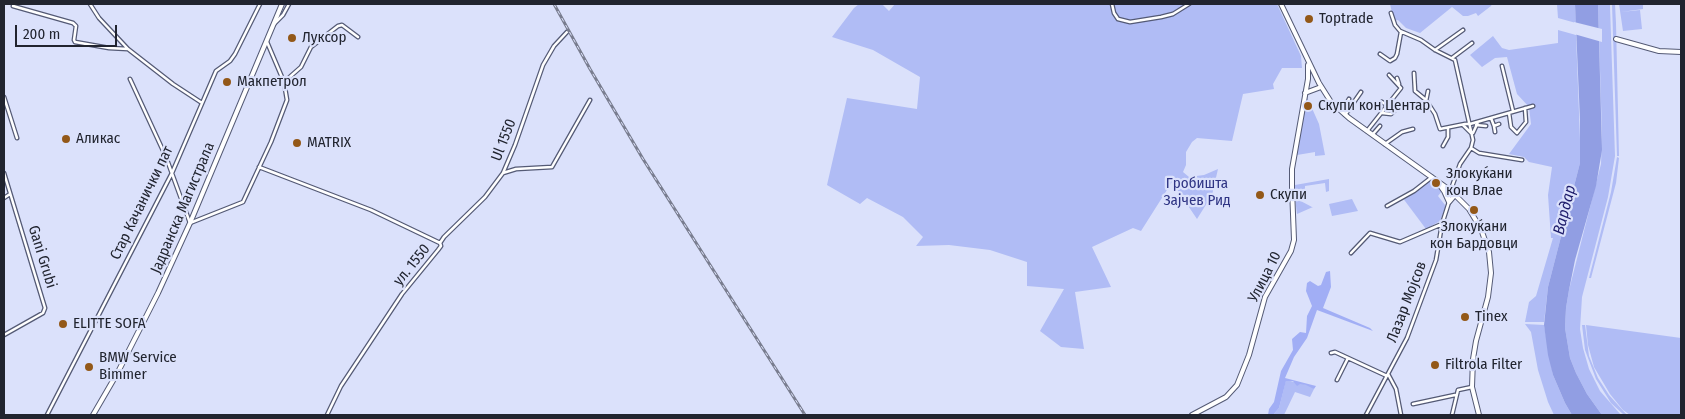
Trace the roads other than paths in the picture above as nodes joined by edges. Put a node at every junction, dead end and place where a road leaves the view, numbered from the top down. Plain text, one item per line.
1 (90, 4) edge
2 (260, 4) edge
3 (282, 4) edge
4 (289, 4) edge
5 (1112, 4) edge
6 (1189, 4) edge
7 (1281, 4) edge
8 (13, 6) dead end
9 (1391, 13) dead end
10 (273, 25) junction
11 (1463, 30) dead end
12 (567, 32) dead end
13 (1401, 32) junction
14 (358, 37) dead end
15 (1616, 39) dead end
16 (266, 41) junction
17 (1472, 43) dead end
18 (128, 49) junction
19 (1435, 50) junction
20 (1681, 52) edge
21 (1380, 54) dead end
22 (1452, 58) junction
23 (1309, 63) junction
24 (1502, 66) dead end
25 (1414, 73) dead end
26 (1389, 75) dead end
27 (1397, 78) dead end
28 (130, 79) dead end
29 (284, 82) junction
30 (1400, 85) junction
31 (1321, 87) junction
32 (1428, 91) dead end
33 (1361, 92) dead end
34 (1306, 93) junction
35 (4, 97) edge
36 (1349, 99) dead end
37 (590, 100) dead end
38 (1426, 101) junction
39 (1382, 102) dead end
40 (202, 103) junction
41 (1388, 106) junction
42 (1532, 106) dead end
43 (1525, 108) junction
44 (1349, 110) junction
45 (1395, 110) dead end
46 (1513, 111) junction
47 (1509, 112) junction
48 (1382, 113) junction
49 (1345, 115) junction
50 (1491, 118) junction
51 (1478, 122) junction
52 (1470, 124) junction
53 (1499, 124) dead end
54 (1460, 125) junction
55 (1476, 125) junction
56 (1380, 126) dead end
57 (1486, 126) dead end
58 (1494, 126) junction
59 (1448, 128) junction
60 (1413, 129) dead end
61 (1367, 131) junction
62 (1496, 132) dead end
63 (1372, 135) junction
64 (1473, 137) junction
65 (17, 138) dead end
66 (1385, 144) junction
67 (1443, 146) dead end
68 (1471, 148) junction
69 (1522, 160) dead end
70 (259, 167) junction
71 (172, 173) junction
72 (503, 173) junction
73 (4, 174) edge
74 (1433, 177) junction
75 (1450, 191) junction
76 (10, 194) junction
77 (1455, 195) junction
78 (4, 198) edge
79 (1449, 202) junction
80 (1386, 206) dead end
81 (190, 223) junction
82 (1442, 224) junction
83 (440, 243) junction
84 (1351, 253) dead end
85 (4, 335) edge
86 (1330, 352) dead end
87 (1348, 358) junction
88 (1387, 375) junction
89 (1337, 380) dead end
90 (1472, 387) junction
91 (1456, 395) junction
92 (1413, 404) dead end
93 (47, 415) edge
94 (93, 415) edge
95 (327, 415) edge
96 (1192, 415) edge
97 (1366, 415) edge
98 (1401, 415) edge
99 (1452, 415) edge
100 (1479, 415) edge

1 - 18 street
2 - 40 street, Стар Качанички пат
3 - 10 street, Јадранска Магистрала
4 - 10 street
5 - 6 street
7 - 23 street
8 - 18 street
9 - 13 street
10 - 16 street, Јадранска Магистрала
11 - 19 street
12 - 72 street, Ul 1550
13 - 19 street
13 - 21 street
14 - 29 street
15 - 20 street
16 - 29 street
16 - 81 street, Јадранска Магистрала
17 - 22 street
18 - 40 street
19 - 22 street
22 - 52 street
23 - 31 street
23 - 34 street, Улица 10
24 - 46 street
25 - 38 street
26 - 30 street
27 - 30 street
28 - 71 street
29 - 70 street
30 - 41 street
31 - 34 street
31 - 49 street
32 - 38 street
33 - 44 street
34 - 96 street, Улица 10
35 - 65 street
36 - 44 street
37 - 72 street
38 - 59 street
39 - 41 street
40 - 71 street, Стар Качанички пат
41 - 48 street
42 - 43 street
43 - 46 street
43 - 47 street
44 - 49 street
45 - 48 street
46 - 47 street
47 - 50 street
48 - 61 street
49 - 61 street
50 - 51 street
50 - 58 street
51 - 52 street
51 - 55 street
52 - 54 street
52 - 64 street
53 - 58 street
54 - 59 street
54 - 64 street
55 - 57 street
55 - 64 street
56 - 63 street
58 - 62 street
59 - 67 street
60 - 66 street
61 - 63 street
63 - 66 street
64 - 68 street
66 - 74 street
68 - 69 street
68 - 75 street, Лазар Мојсов
70 - 81 street
70 - 83 street, ул. 1550
71 - 81 street
71 - 93 street, Стар Качанички пат
72 - 83 street, Ul 1550
73 - 76 street, Gani Grubi
74 - 75 street
74 - 79 street
74 - 80 street
75 - 77 street
75 - 79 street, Лазар Мојсов
76 - 78 street
76 - 85 street, Gani Grubi
77 - 79 street
77 - 90 street
79 - 82 street, Лазар Мојсов
81 - 94 street, Јадранска Магистрала
82 - 84 street
82 - 88 street, Лазар Мојсов
83 - 95 street, ул. 1550
86 - 87 street
87 - 88 street
87 - 89 street
88 - 97 street, Лазар Мојсов
88 - 98 street
90 - 91 street
90 - 100 street
91 - 92 street
91 - 99 street

